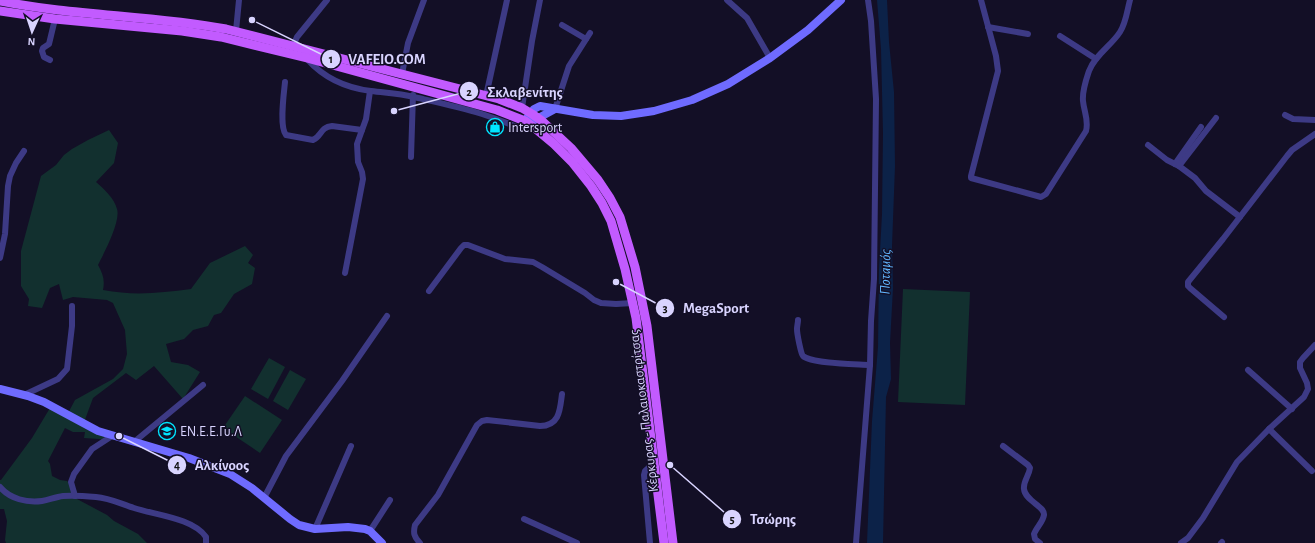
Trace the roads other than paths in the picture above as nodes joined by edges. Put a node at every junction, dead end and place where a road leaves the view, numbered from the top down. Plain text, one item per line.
1 (239, 0) edge
2 (327, 0) edge
3 (424, 0) edge
4 (507, 0) edge
5 (540, 0) edge
6 (727, 0) edge
7 (841, 0) edge
8 (868, 0) edge
9 (981, 0) edge
10 (1130, 0) edge
11 (0, 1) edge
12 (0, 10) edge
13 (55, 19) junction
14 (562, 25) dead end
15 (988, 27) junction
16 (236, 31) junction
17 (1028, 34) dead end
18 (1060, 36) dead end
19 (293, 46) junction
20 (307, 58) junction
21 (770, 58) junction
22 (50, 60) dead end
23 (1096, 60) junction
24 (402, 74) junction
25 (285, 82) dead end
26 (414, 87) junction
27 (370, 91) junction
28 (486, 96) junction
29 (413, 97) junction
30 (522, 108) junction
31 (555, 109) junction
32 (482, 110) junction
33 (1285, 115) dead end
34 (535, 116) junction
35 (1216, 118) dead end
36 (1315, 120) edge
37 (526, 122) junction
38 (1201, 127) dead end
39 (362, 130) junction
40 (1315, 134) edge
41 (1148, 145) dead end
42 (24, 151) dead end
43 (411, 157) dead end
44 (1177, 165) junction
45 (1240, 217) junction
46 (0, 258) edge
47 (345, 273) dead end
48 (429, 291) dead end
49 (633, 303) junction
50 (72, 306) dead end
51 (387, 316) dead end
52 (1224, 316) dead end
53 (798, 320) dead end
54 (1315, 345) edge
55 (870, 365) junction
56 (1248, 370) dead end
57 (203, 385) dead end
58 (0, 390) edge
59 (562, 394) dead end
60 (24, 395) junction
61 (1292, 409) junction
62 (1269, 429) junction
63 (112, 436) junction
64 (134, 442) junction
65 (351, 446) dead end
66 (1003, 446) dead end
67 (654, 463) junction
68 (1312, 471) dead end
69 (0, 487) edge
70 (75, 496) junction
71 (264, 498) junction
72 (390, 500) dead end
73 (524, 519) dead end
74 (314, 529) junction
75 (370, 531) junction
76 (206, 543) edge
77 (382, 543) edge
78 (420, 543) edge
79 (577, 543) edge
80 (650, 543) edge
81 (664, 543) edge
82 (673, 543) edge
83 (856, 543) edge
84 (1040, 543) edge
85 (1181, 543) edge

1 - 16 street
2 - 19 street
3 - 24 street
4 - 28 street
5 - 30 street
6 - 21 street
7 - 21 street
8 - 55 street
9 - 15 street
10 - 23 street
11 - 16 main road, Κέρκυρας - Παλαιοκαστρίτσας
12 - 13 main road, Κέρκυρας - Παλαιοκαστρίτσας
13 - 20 main road, Κέρκυρας - Παλαιοκαστρίτσας
13 - 22 street
14 - 31 street
15 - 17 street
15 - 23 street
16 - 19 main road, Κέρκυρας - Παλαιοκαστρίτσας
18 - 23 street
19 - 24 main road, Κέρκυρας - Παλαιοκαστρίτσας
20 - 26 main road, Κέρκυρας - Παλαιοκαστρίτσας
20 - 27 street
21 - 31 street
24 - 28 main road, Κέρκυρας - Παλαιοκαστρίτσας
25 - 39 street
26 - 29 street
26 - 32 main road, Κέρκυρας - Παλαιοκαστρίτσας
27 - 29 street
27 - 39 street
28 - 30 main road, Κέρκυρας - Παλαιοκαστρίτσας
29 - 32 street
29 - 43 street
30 - 34 main road, Κέρκυρας - Παλαιοκαστρίτσας
31 - 34 street
32 - 37 main road, Κέρκυρας - Παλαιοκαστρίτσας
33 - 36 street
34 - 37 street
34 - 82 main road, Κέρκυρας - Παλαιοκαστρίτσας
35 - 44 street
37 - 49 main road, Κέρκυρας - Παλαιοκαστρίτσας
38 - 44 street
39 - 47 street
40 - 45 street
41 - 44 street
42 - 46 street
44 - 45 street
45 - 52 street
48 - 49 street
49 - 67 main road, Κέρκυρας - Παλαιοκαστρίτσας
50 - 60 street
51 - 71 street
53 - 55 street
54 - 61 street
55 - 83 street
56 - 61 street
57 - 64 street
58 - 60 street
59 - 78 street
60 - 63 street
61 - 62 street
62 - 68 street
62 - 85 street
63 - 64 street
63 - 70 street
64 - 71 street
65 - 74 street
66 - 84 street
67 - 80 street
67 - 81 main road, Κέρκυρας - Παλαιοκαστρίτσας
69 - 70 street
70 - 76 street
71 - 74 street
72 - 75 street
73 - 79 street
74 - 75 street
75 - 77 street

